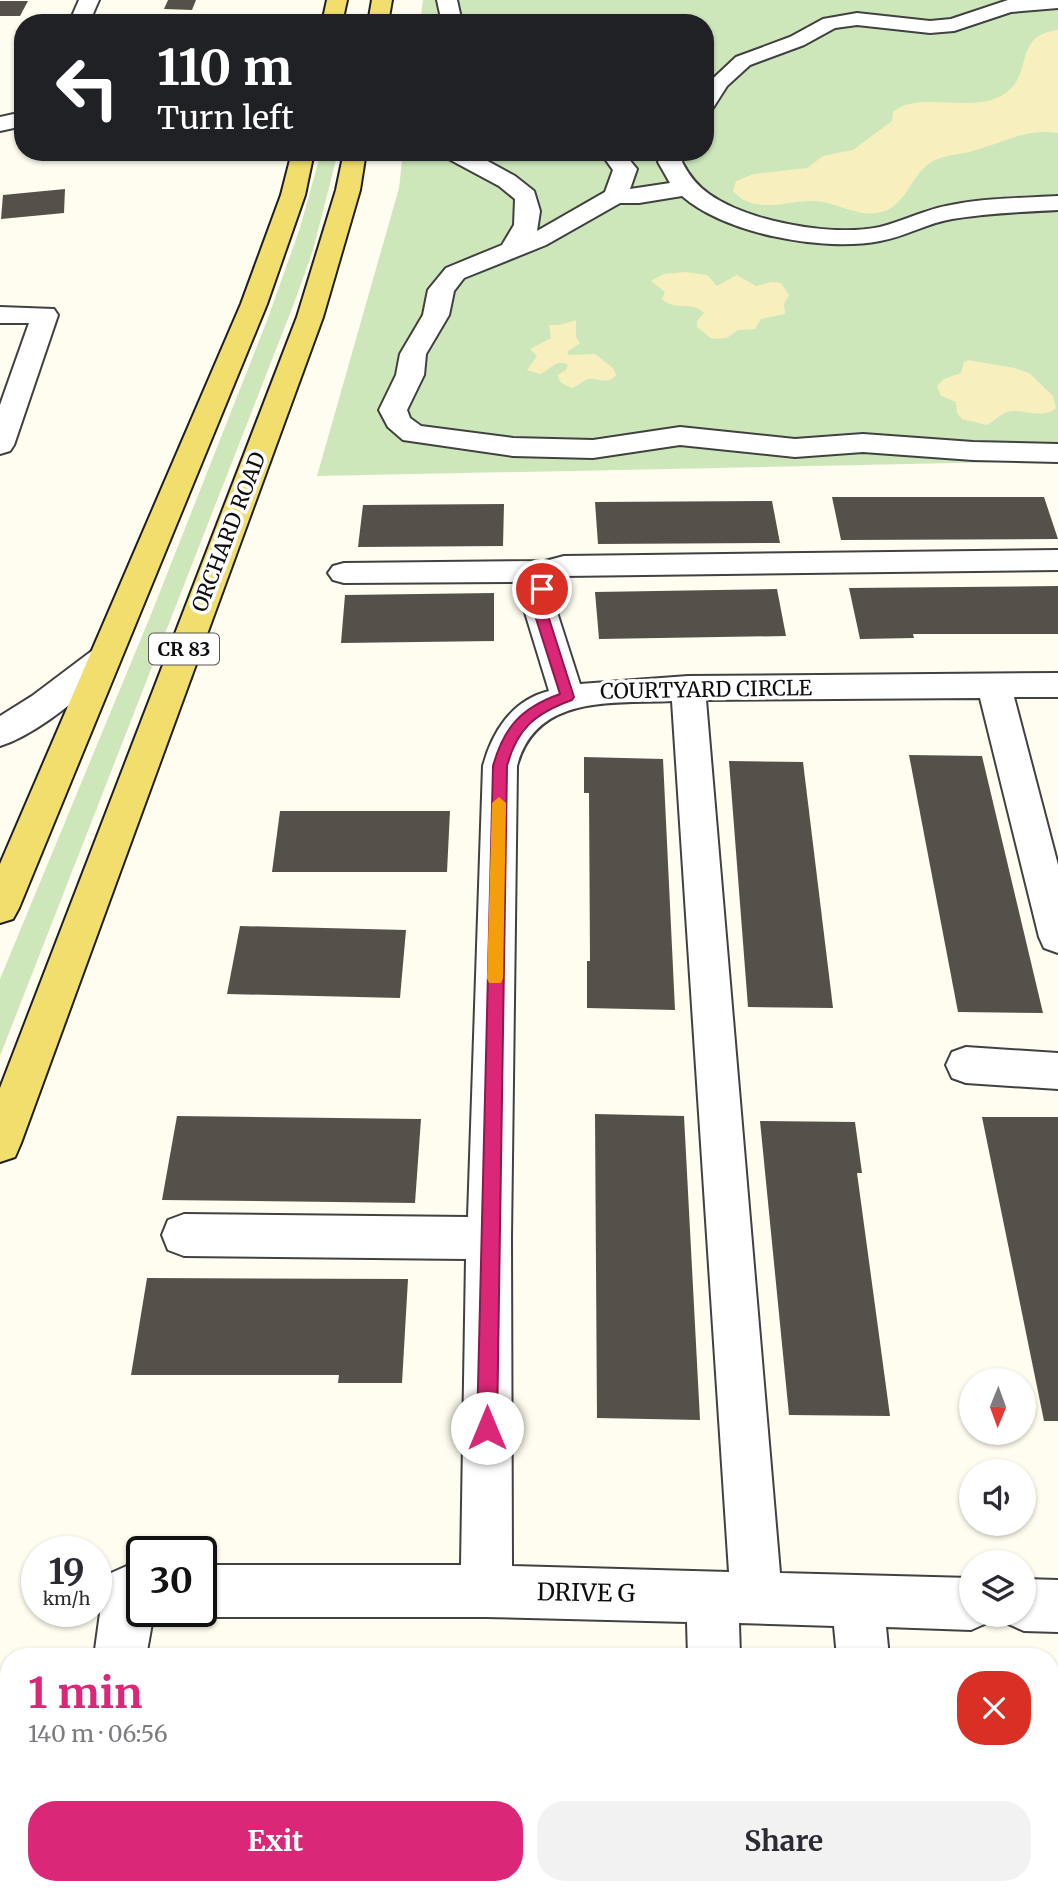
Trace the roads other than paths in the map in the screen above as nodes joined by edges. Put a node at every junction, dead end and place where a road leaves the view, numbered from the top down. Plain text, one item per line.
1 (1058, 2) edge
2 (714, 90) edge
3 (301, 161) edge
4 (353, 161) edge
5 (470, 161) edge
6 (618, 161) edge
7 (670, 161) edge
8 (685, 188) junction
9 (615, 196) junction
10 (1058, 203) edge
11 (512, 249) junction
12 (0, 315) edge
13 (0, 445) edge
14 (1058, 453) edge
15 (1058, 560) edge
16 (545, 571) junction
17 (344, 573) dead end
18 (105, 658) junction
19 (1058, 685) edge
20 (994, 687) junction
21 (688, 688) junction
22 (567, 697) junction
23 (0, 733) edge
24 (1, 897) edge
25 (1058, 936) edge
26 (966, 1065) dead end
27 (1058, 1072) edge
28 (0, 1143) edge
29 (184, 1235) dead end
30 (489, 1238) junction
31 (217, 1591) edge
32 (486, 1591) junction
33 (734, 1597) junction
34 (858, 1600) junction
35 (959, 1604) edge
36 (1036, 1605) edge
37 (1058, 1606) edge
38 (127, 1627) edge
39 (122, 1648) edge
40 (717, 1648) edge
41 (862, 1648) edge

1 - 2 street
3 - 18 main road, CR 83
4 - 28 main road, ORCHARD ROAD / CR 83
5 - 11 street
6 - 9 street
7 - 8 street
8 - 9 street
8 - 10 street
9 - 11 street
11 - 14 street
12 - 13 street
15 - 16 street
16 - 17 street
16 - 22 street
18 - 23 street
18 - 24 main road, CR 83
19 - 20 street, COURTYARD CIRCLE
20 - 21 street, COURTYARD CIRCLE
20 - 25 street
21 - 22 street, COURTYARD CIRCLE
21 - 33 street
22 - 30 street, COURTYARD CIRCLE
26 - 27 street
29 - 30 street
30 - 32 street, COURTYARD CIRCLE
31 - 32 street, DRIVE G
32 - 33 street, DRIVE G
33 - 34 street, DRIVE G
33 - 40 street
34 - 35 street, DRIVE G
34 - 41 street
36 - 37 street
38 - 39 street

